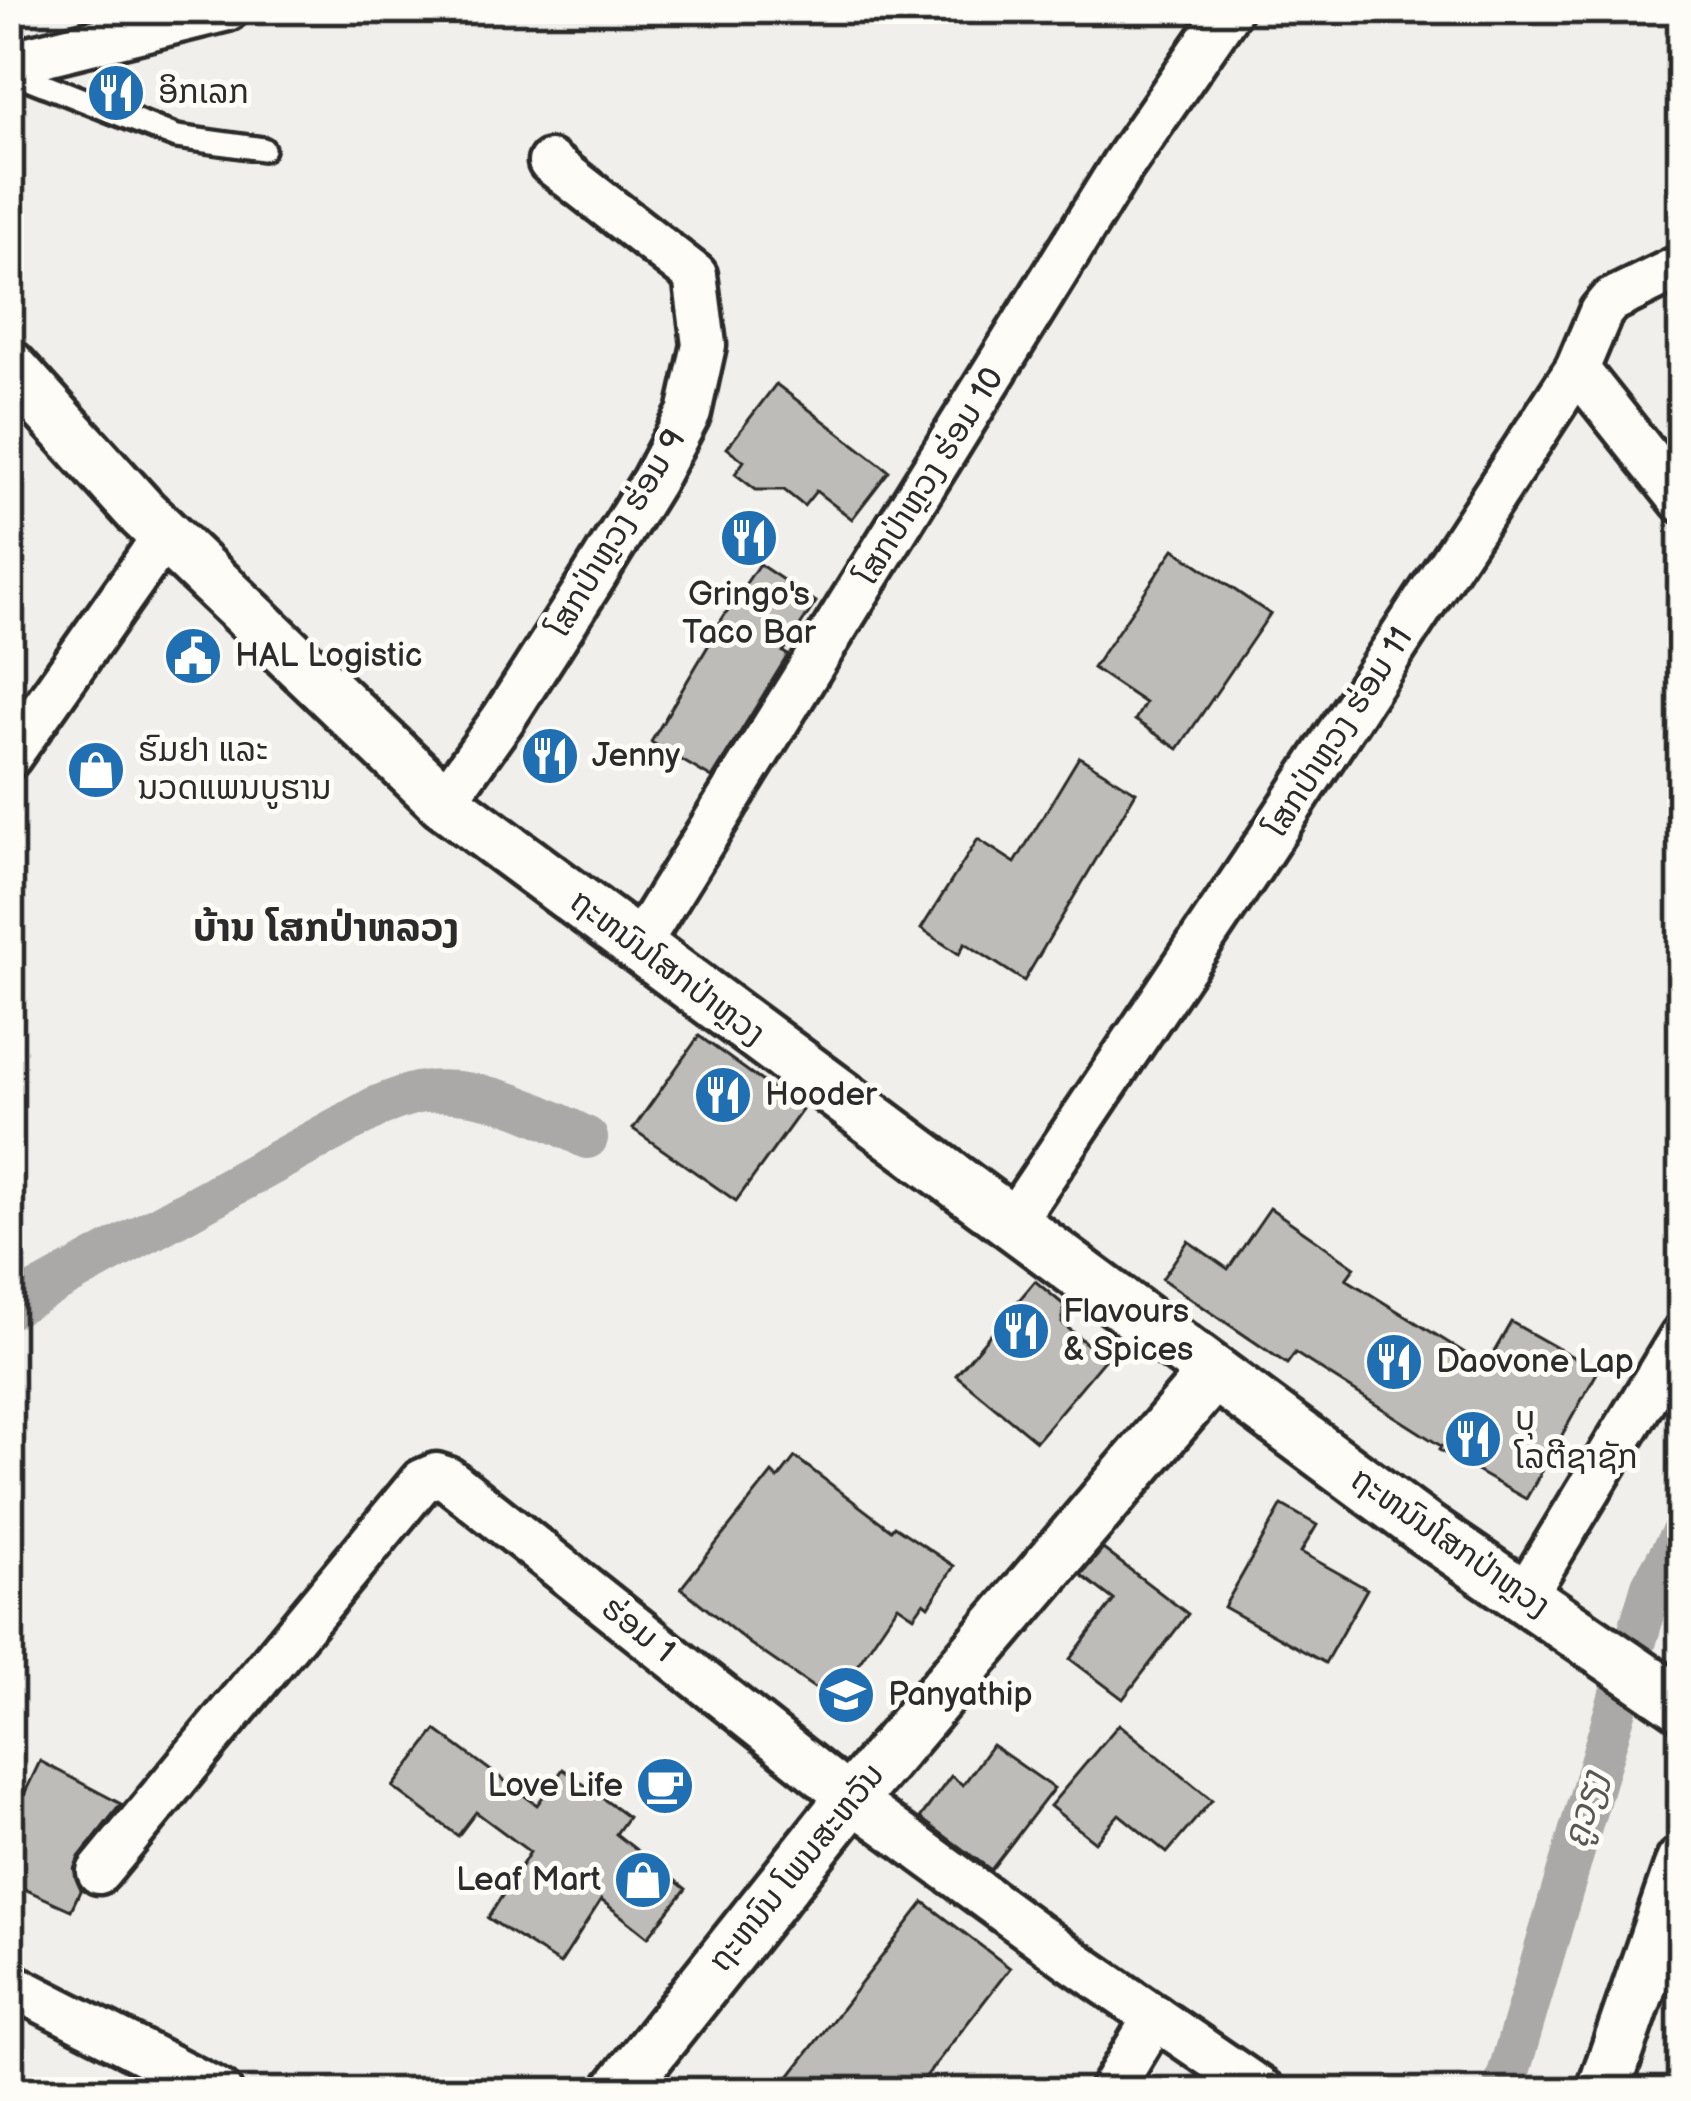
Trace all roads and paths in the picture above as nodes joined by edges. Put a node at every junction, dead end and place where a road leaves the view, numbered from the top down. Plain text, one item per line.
1 (227, 9) edge
2 (1230, 9) edge
3 (9, 67) edge
4 (263, 149) dead end
5 (550, 162) dead end
6 (1682, 266) edge
7 (9, 366) edge
8 (1577, 369) junction
9 (1682, 501) edge
10 (165, 535) junction
11 (9, 757) edge
12 (444, 802) junction
13 (637, 947) junction
14 (1012, 1223) junction
15 (1682, 1336) edge
16 (1214, 1373) junction
17 (1525, 1595) junction
18 (1682, 1705) edge
19 (851, 1799) junction
20 (1682, 1863) edge
21 (98, 1872) dead end
22 (9, 1984) edge
23 (1155, 2017) junction
24 (220, 2092) edge
25 (618, 2092) edge
26 (1110, 2092) edge
27 (1264, 2092) edge
28 (1603, 2092) edge

1 - 3 street
2 - 13 street, ໂສກປ່າຫຼວງ ຮ່ອມ 10
3 - 4 lane
5 - 12 street, ໂສກປ່າຫຼວງ ຮ່ອມ 9
6 - 8 street, ໂສກປ່າຫຼວງ ຮ່ອມ 11
7 - 10 street, ຖະຫນົນໂສກປ່າຫຼວງ
8 - 9 street
8 - 14 street, ໂສກປ່າຫຼວງ ຮ່ອມ 11
10 - 11 street
10 - 12 street, ຖະຫນົນໂສກປ່າຫຼວງ
12 - 13 street, ຖະຫນົນໂສກປ່າຫຼວງ
13 - 14 street, ຖະຫນົນໂສກປ່າຫຼວງ
14 - 16 street, ຖະຫນົນໂສກປ່າຫຼວງ
15 - 17 street
16 - 17 street, ຖະຫນົນໂສກປ່າຫຼວງ
16 - 19 street, ຖະຫນົນ ໂພນສະຫວັນ
17 - 18 street, ຖະຫນົນໂສກປ່າຫຼວງ
19 - 21 street, ຮ່ອມ 1
19 - 23 street, ຮ່ອມ 1
19 - 25 street, ຖະຫນົນ ໂພນສະຫວັນ
20 - 28 street
22 - 24 street
23 - 26 street
23 - 27 street, ຮ່ອມ 1

